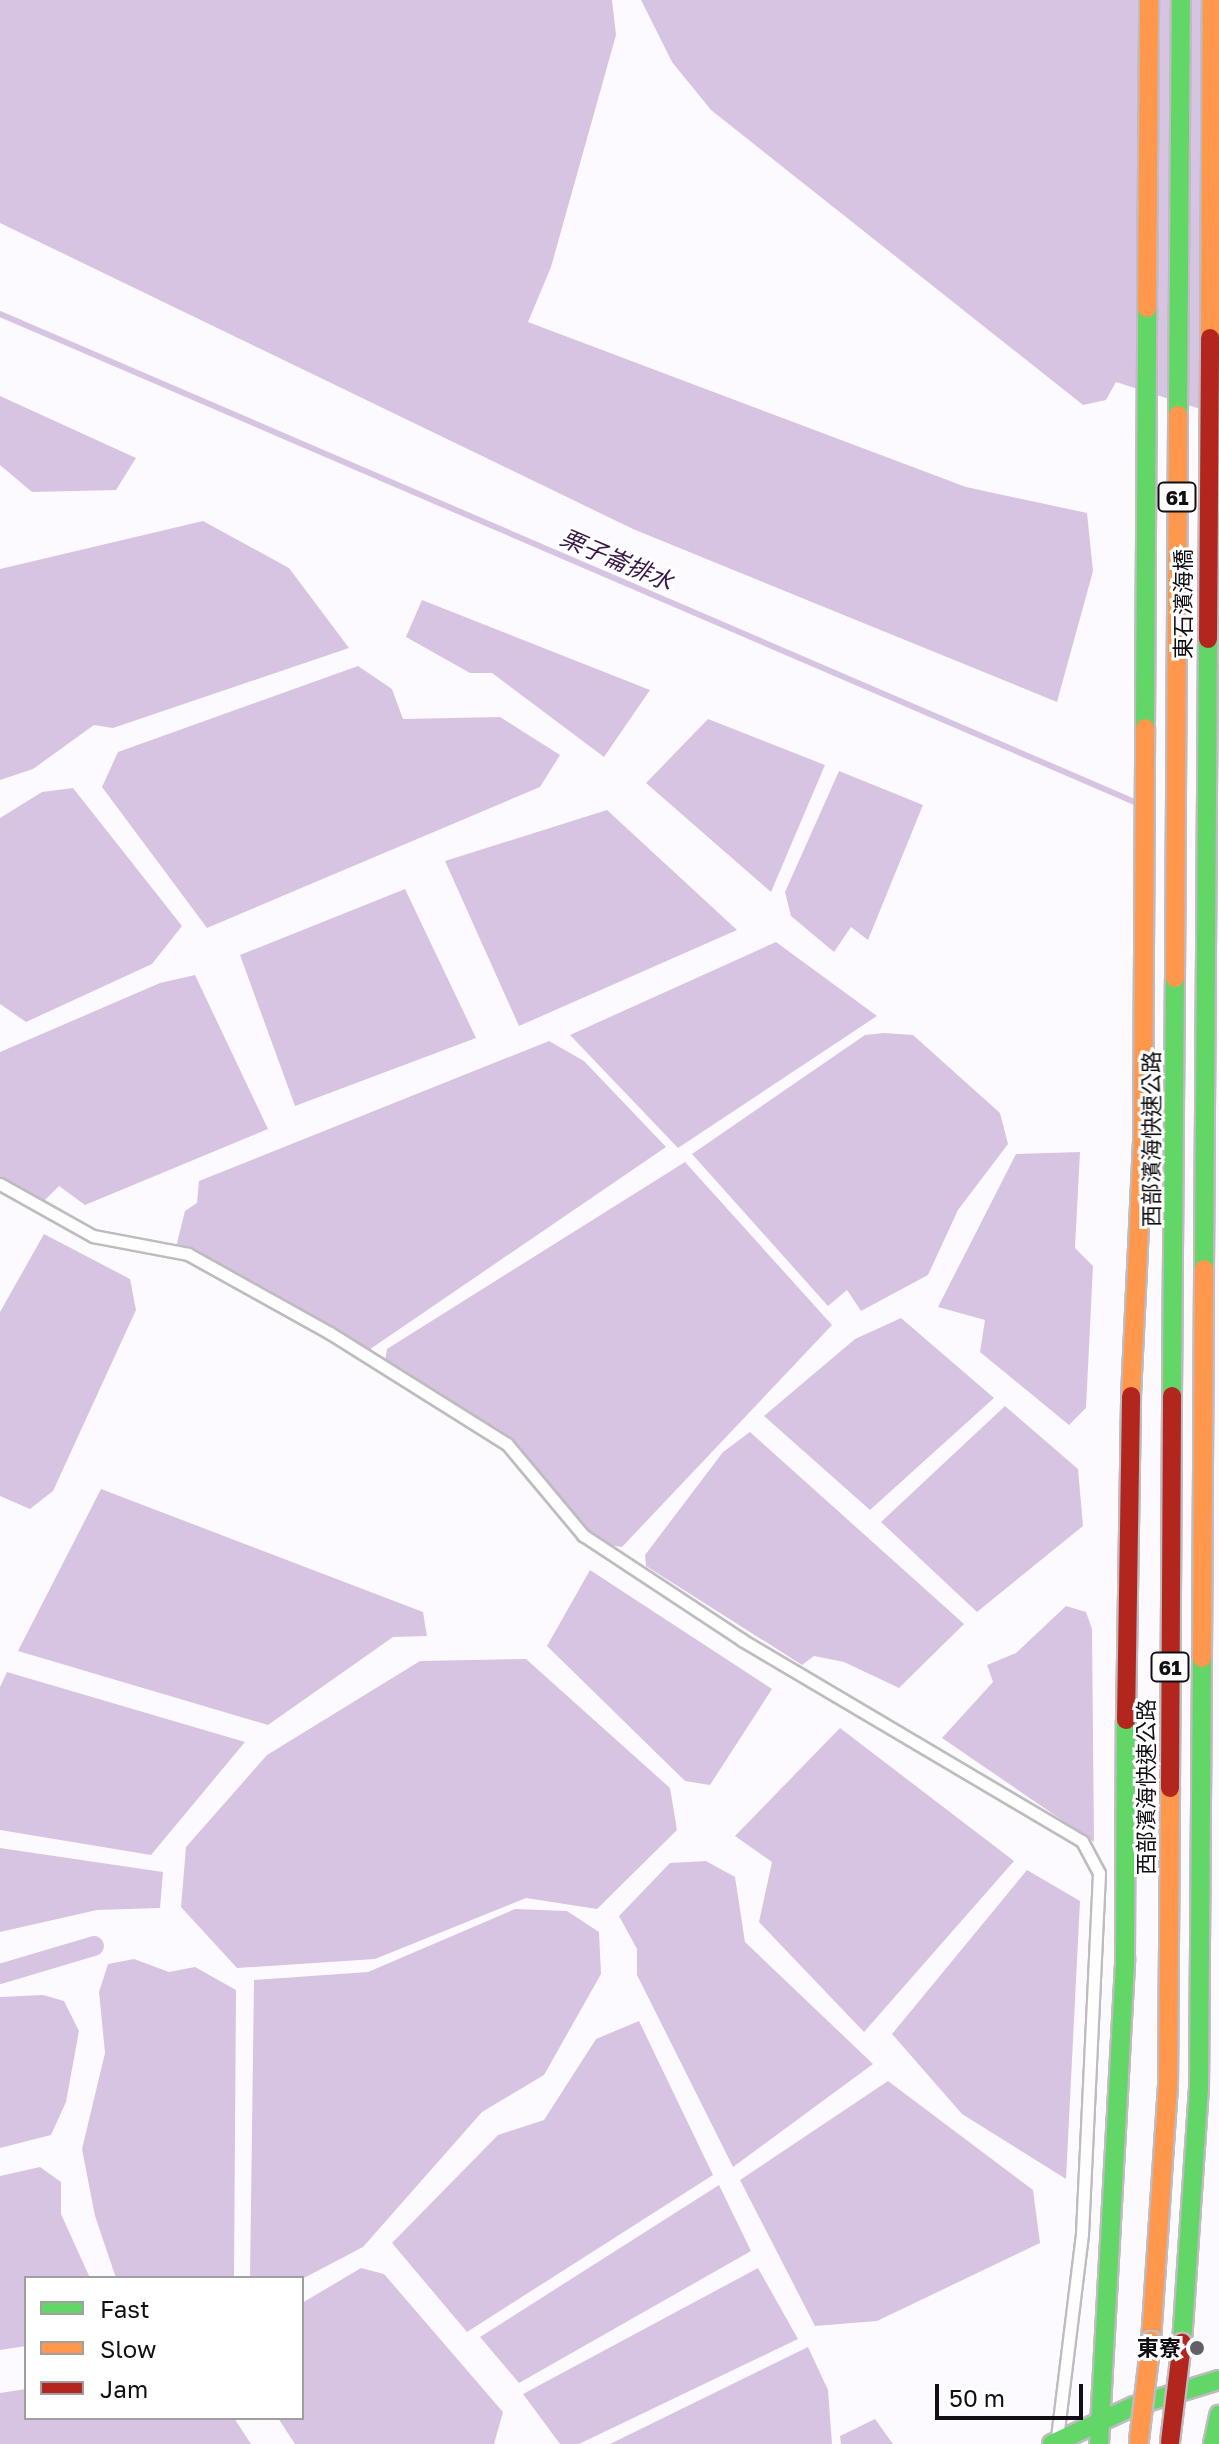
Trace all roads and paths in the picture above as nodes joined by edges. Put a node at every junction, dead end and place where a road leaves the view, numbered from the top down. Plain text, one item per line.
1 (1149, 0) edge
2 (1181, 0) edge
3 (1212, 0) edge
4 (1175, 993) joint
5 (0, 1184) edge
6 (1219, 2380) edge
7 (1219, 2415) edge
8 (1105, 2418) junction
9 (1054, 2442) edge
10 (1139, 2442) edge
11 (1170, 2443) edge
12 (1099, 2444) edge
13 (1213, 2444) edge

1 - 8 main road, 東石濱海橋
2 - 4 main road, 東石濱海橋 / 61
3 - 11 main road, 東石濱海橋 / 61, bridge
4 - 10 main road, 西部濱海快速公路 / 61, bridge
5 - 9 lane
6 - 8 main road
7 - 13 main road
8 - 9 main road
8 - 12 main road, 東石濱海橋

